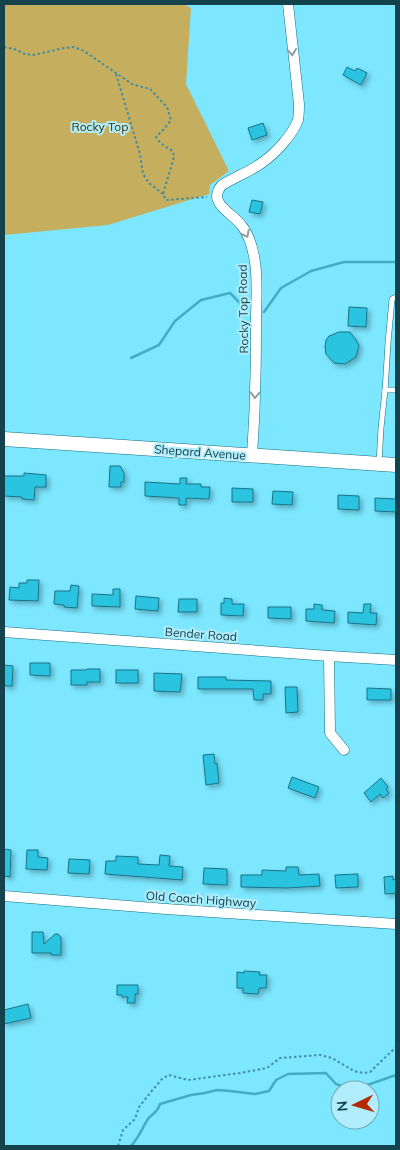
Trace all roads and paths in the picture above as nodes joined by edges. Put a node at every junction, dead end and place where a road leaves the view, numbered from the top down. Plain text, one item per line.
1 (288, 4) edge
2 (4, 47) edge
3 (116, 73) junction
4 (163, 194) junction
5 (217, 196) junction
6 (396, 297) edge
7 (396, 390) edge
8 (385, 391) junction
9 (4, 439) edge
10 (252, 456) junction
11 (379, 464) junction
12 (396, 465) edge
13 (4, 632) edge
14 (329, 656) junction
15 (396, 660) edge
16 (344, 750) dead end
17 (4, 896) edge
18 (396, 924) edge
19 (396, 1047) edge
20 (118, 1146) edge

1 -> 5 street
2 - 3 path
3 - 4 path
3 - 4 path
4 - 5 path
5 -> 10 street, Rocky Top Road
6 - 8 lane
7 - 8 lane
8 - 11 lane
9 - 10 main road, Shepard Avenue
10 - 11 main road, Shepard Avenue
11 - 12 main road, Shepard Avenue
13 - 14 street, Bender Road
14 - 15 street, Bender Road
14 - 16 street
17 - 18 street, Old Coach Highway
19 - 20 path

